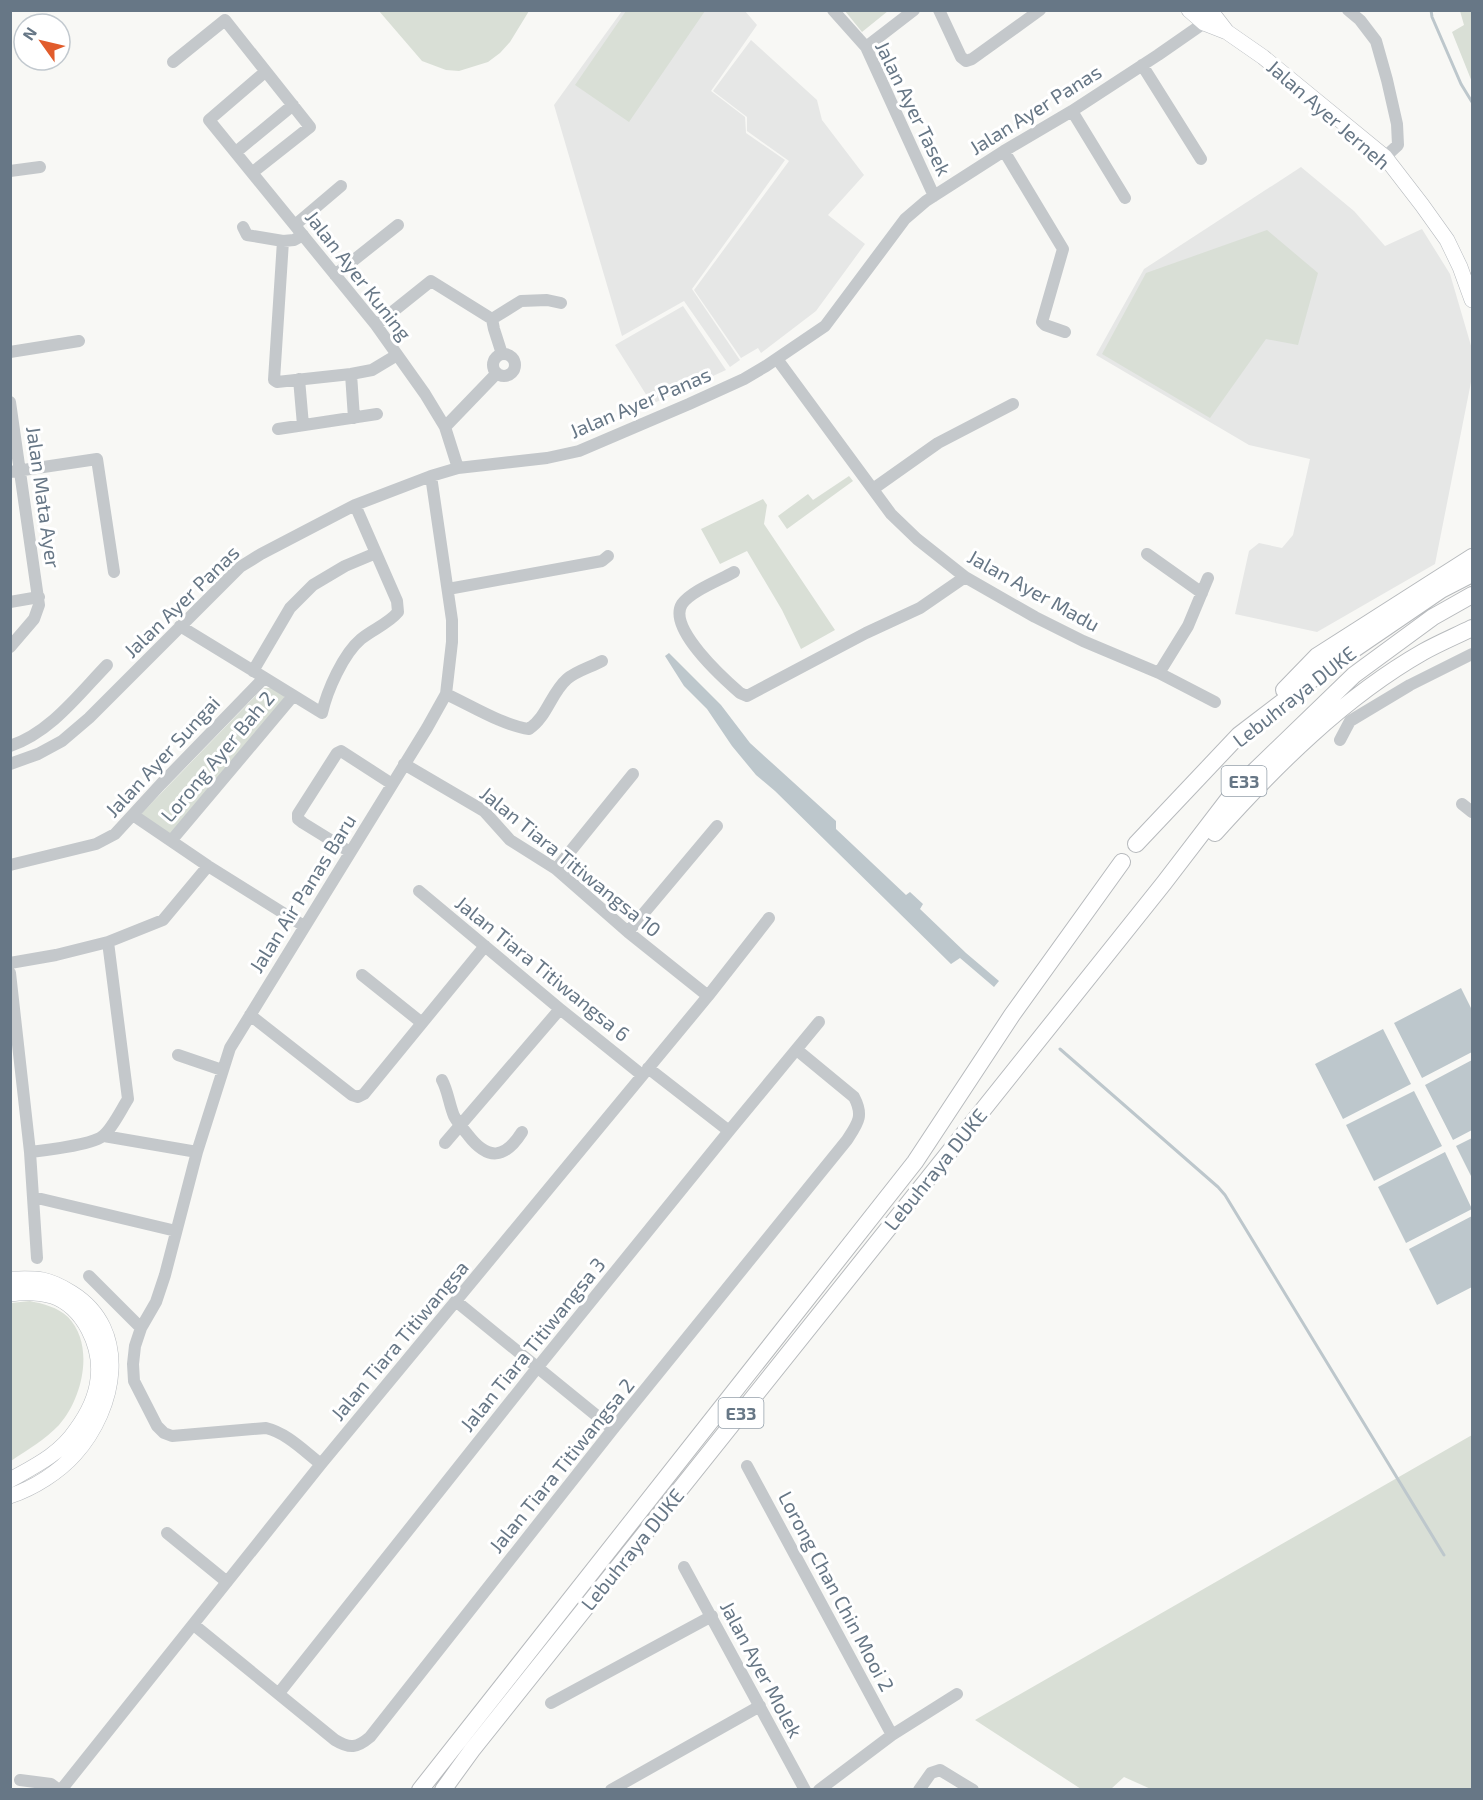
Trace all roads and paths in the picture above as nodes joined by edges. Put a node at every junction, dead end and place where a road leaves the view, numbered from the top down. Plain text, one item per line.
1 (832, 10) edge
2 (914, 10) edge
3 (939, 10) edge
4 (1040, 10) edge
5 (1189, 10) edge
6 (1348, 10) edge
7 (1209, 15) edge
8 (866, 47) junction
9 (173, 62) dead end
10 (1142, 65) junction
11 (265, 72) junction
12 (292, 105) junction
13 (1072, 111) junction
14 (1004, 151) junction
15 (236, 152) junction
16 (1385, 157) junction
17 (1201, 159) dead end
18 (40, 167) dead end
19 (10, 171) edge
20 (253, 172) junction
21 (341, 186) dead end
22 (934, 196) junction
23 (1125, 198) dead end
24 (398, 225) dead end
25 (243, 227) dead end
26 (299, 230) junction
27 (283, 241) junction
28 (335, 275) junction
29 (1473, 300) edge
30 (561, 303) dead end
31 (492, 319) junction
32 (376, 325) junction
33 (1065, 332) dead end
34 (79, 341) dead end
35 (10, 352) edge
36 (502, 354) junction
37 (397, 355) junction
38 (777, 359) junction
39 (497, 373) junction
40 (351, 374) junction
41 (299, 379) junction
42 (10, 402) edge
43 (1013, 404) dead end
44 (377, 414) dead end
45 (354, 418) junction
46 (303, 425) junction
47 (445, 427) junction
48 (278, 429) dead end
49 (458, 468) junction
50 (15, 471) edge
51 (431, 476) junction
52 (873, 489) junction
53 (356, 505) junction
54 (376, 553) junction
55 (1147, 554) dead end
56 (608, 556) dead end
57 (1473, 557) edge
58 (114, 572) dead end
59 (734, 572) dead end
60 (1473, 574) edge
61 (965, 578) junction
62 (1208, 578) dead end
63 (448, 589) junction
64 (1202, 593) junction
65 (1473, 595) edge
66 (39, 597) junction
67 (10, 602) edge
68 (180, 626) junction
69 (1473, 628) edge
70 (10, 647) edge
71 (1473, 654) edge
72 (602, 662) dead end
73 (107, 665) dead end
74 (259, 674) junction
75 (1160, 674) junction
76 (446, 694) junction
77 (293, 696) junction
78 (1215, 702) dead end
79 (1239, 735) junction
80 (1340, 740) dead end
81 (10, 746) edge
82 (10, 764) edge
83 (405, 764) junction
84 (633, 774) dead end
85 (392, 784) junction
86 (1462, 804) dead end
87 (1473, 812) edge
88 (133, 815) junction
89 (717, 826) dead end
90 (171, 841) junction
91 (1136, 844) dead end
92 (351, 852) junction
93 (1122, 862) dead end
94 (10, 865) edge
95 (208, 866) junction
96 (556, 869) junction
97 (1164, 883) junction
98 (419, 891) dead end
99 (769, 918) dead end
100 (304, 926) junction
101 (628, 932) junction
102 (108, 942) junction
103 (485, 946) junction
104 (10, 963) edge
105 (10, 974) edge
106 (362, 975) dead end
107 (708, 996) junction
108 (560, 1009) junction
109 (250, 1015) junction
110 (819, 1022) dead end
111 (422, 1023) junction
112 (797, 1050) junction
113 (178, 1055) dead end
114 (222, 1070) junction
115 (645, 1071) junction
116 (442, 1080) dead end
117 (460, 1125) junction
118 (729, 1131) junction
119 (522, 1132) dead end
120 (104, 1136) junction
121 (445, 1143) dead end
122 (30, 1152) junction
123 (197, 1152) junction
124 (33, 1197) junction
125 (176, 1231) junction
126 (37, 1258) dead end
127 (89, 1276) dead end
128 (10, 1279) edge
129 (10, 1294) edge
130 (457, 1302) junction
131 (141, 1328) junction
132 (537, 1368) junction
133 (613, 1429) junction
134 (321, 1464) junction
135 (747, 1466) dead end
136 (10, 1480) edge
137 (10, 1496) edge
138 (166, 1533) dead end
139 (684, 1567) dead end
140 (227, 1582) junction
141 (712, 1616) junction
142 (194, 1625) junction
143 (279, 1693) junction
144 (957, 1694) dead end
145 (551, 1703) dead end
146 (760, 1706) junction
147 (892, 1735) junction
148 (20, 1780) dead end
149 (60, 1790) edge
150 (420, 1790) edge
151 (443, 1790) edge
152 (611, 1790) edge
153 (805, 1790) edge
154 (819, 1790) edge
155 (919, 1790) edge
156 (973, 1790) edge

1 - 8 street, Jalan Ayer Tasek
2 - 8 street
3 - 4 street
5 - 7 main road, Jalan Ayer Jerneh
6 - 16 street
7 - 10 street, Jalan Ayer Panas
7 - 16 main road, Jalan Ayer Jerneh
8 - 22 street, Jalan Ayer Tasek
9 - 11 street
10 - 13 street, Jalan Ayer Panas
10 - 17 street
11 - 12 street
11 - 15 street, Jalan Ayer Kuning
12 - 15 street
12 - 20 street
13 - 14 street, Jalan Ayer Panas
13 - 23 street
14 - 22 street, Jalan Ayer Panas
14 - 33 street
15 - 20 street, Jalan Ayer Kuning
16 - 29 main road, Jalan Ayer Jerneh
18 - 19 street
20 - 26 street, Jalan Ayer Kuning
21 - 26 street
22 - 38 street, Jalan Ayer Panas
24 - 28 street
25 - 27 street
26 - 27 street
26 - 28 street, Jalan Ayer Kuning
27 - 41 street
28 - 32 street, Jalan Ayer Kuning
30 - 31 street
31 - 32 street
31 - 36 street
32 - 37 street, Jalan Ayer Kuning
34 - 35 street
36 - 39 street
36 - 39 street
37 - 40 street
37 - 47 street, Jalan Ayer Kuning
38 - 49 street, Jalan Ayer Panas
38 - 52 street, Jalan Ayer Madu
39 - 47 street
40 - 41 street
40 - 45 street
41 - 46 street
42 - 50 street, Jalan Mata Ayer
43 - 52 street
44 - 45 street
45 - 46 street
46 - 48 street
47 - 49 street, Jalan Ayer Kuning
49 - 51 street, Jalan Ayer Panas
50 - 58 street
50 - 66 street, Jalan Mata Ayer
51 - 53 street, Jalan Ayer Panas
51 - 63 street, Jalan Air Panas Baru
52 - 61 street, Jalan Ayer Madu
53 - 54 street
53 - 68 street, Jalan Ayer Panas
54 - 74 street, Jalan Ayer Sungai
54 - 77 street
55 - 64 street
56 - 63 street
57 - 79 highway
59 - 61 street
60 - 79 highway, Lebuhraya DUKE / E33
61 - 75 street, Jalan Ayer Madu
62 - 64 street
63 - 76 street, Jalan Air Panas Baru
64 - 75 street
65 - 97 highway, Lebuhraya DUKE / E33
66 - 67 street
66 - 70 street
68 - 74 street
68 - 82 street, Jalan Ayer Panas
69 - 97 highway
71 - 80 street
72 - 76 street
73 - 81 street
74 - 77 street
74 - 88 street, Jalan Ayer Sungai
75 - 78 street, Jalan Ayer Madu
76 - 83 street, Jalan Air Panas Baru
77 - 90 street, Lorong Ayer Bah 2
79 - 91 highway, Lebuhraya DUKE / E33
83 - 85 street, Jalan Air Panas Baru
83 - 96 street, Jalan Tiara Titiwangsa 10
84 - 96 street
85 - 92 street, Jalan Air Panas Baru
85 - 92 street
86 - 87 street
88 - 90 street
88 - 94 street, Jalan Ayer Sungai
89 - 101 street
90 - 95 street
92 - 100 street, Jalan Air Panas Baru
93 - 150 highway, Lebuhraya DUKE / E33
95 - 100 street
95 - 102 street
96 - 101 street, Jalan Tiara Titiwangsa 10
97 - 151 highway, Lebuhraya DUKE / E33
98 - 103 street, Jalan Tiara Titiwangsa 6
99 - 107 street, Jalan Tiara Titiwangsa
100 - 109 street, Jalan Air Panas Baru
101 - 107 street, Jalan Tiara Titiwangsa 10
102 - 104 street
102 - 120 street
103 - 108 street, Jalan Tiara Titiwangsa 6
103 - 111 street
105 - 122 street
106 - 111 street
107 - 115 street, Jalan Tiara Titiwangsa
108 - 115 street, Jalan Tiara Titiwangsa 6
108 - 117 street
109 - 111 street
109 - 114 street, Jalan Air Panas Baru
110 - 112 street, Jalan Tiara Titiwangsa 3
112 - 118 street, Jalan Tiara Titiwangsa 3
112 - 133 street, Jalan Tiara Titiwangsa 2
113 - 114 street
114 - 123 street, Jalan Air Panas Baru
115 - 118 street, Jalan Tiara Titiwangsa 6
115 - 130 street, Jalan Tiara Titiwangsa
116 - 117 street
117 - 119 street
117 - 121 street
118 - 132 street, Jalan Tiara Titiwangsa 3
120 - 122 street
120 - 123 street
122 - 124 street
123 - 125 street, Jalan Air Panas Baru
124 - 125 street
124 - 126 street
125 - 131 street, Jalan Air Panas Baru
127 - 131 street
128 - 137 main road
129 - 136 main road
130 - 132 street
130 - 134 street, Jalan Tiara Titiwangsa
131 - 134 street, Jalan Air Panas Baru
132 - 133 street
132 - 143 street, Jalan Tiara Titiwangsa 3
133 - 143 street, Jalan Tiara Titiwangsa 2
134 - 140 street, Jalan Tiara Titiwangsa
135 - 147 street, Lorong Chan Chin Mooi 2
138 - 140 street
139 - 141 street, Jalan Ayer Molek
140 - 142 street, Jalan Tiara Titiwangsa
141 - 145 street
141 - 146 street, Jalan Ayer Molek
142 - 143 street, Jalan Tiara Titiwangsa 2
142 - 149 street, Jalan Tiara Titiwangsa
144 - 147 street
146 - 152 street
146 - 153 street, Jalan Ayer Molek
147 - 154 street
148 - 149 street, Jalan Tiara Titiwangsa
155 - 156 street

